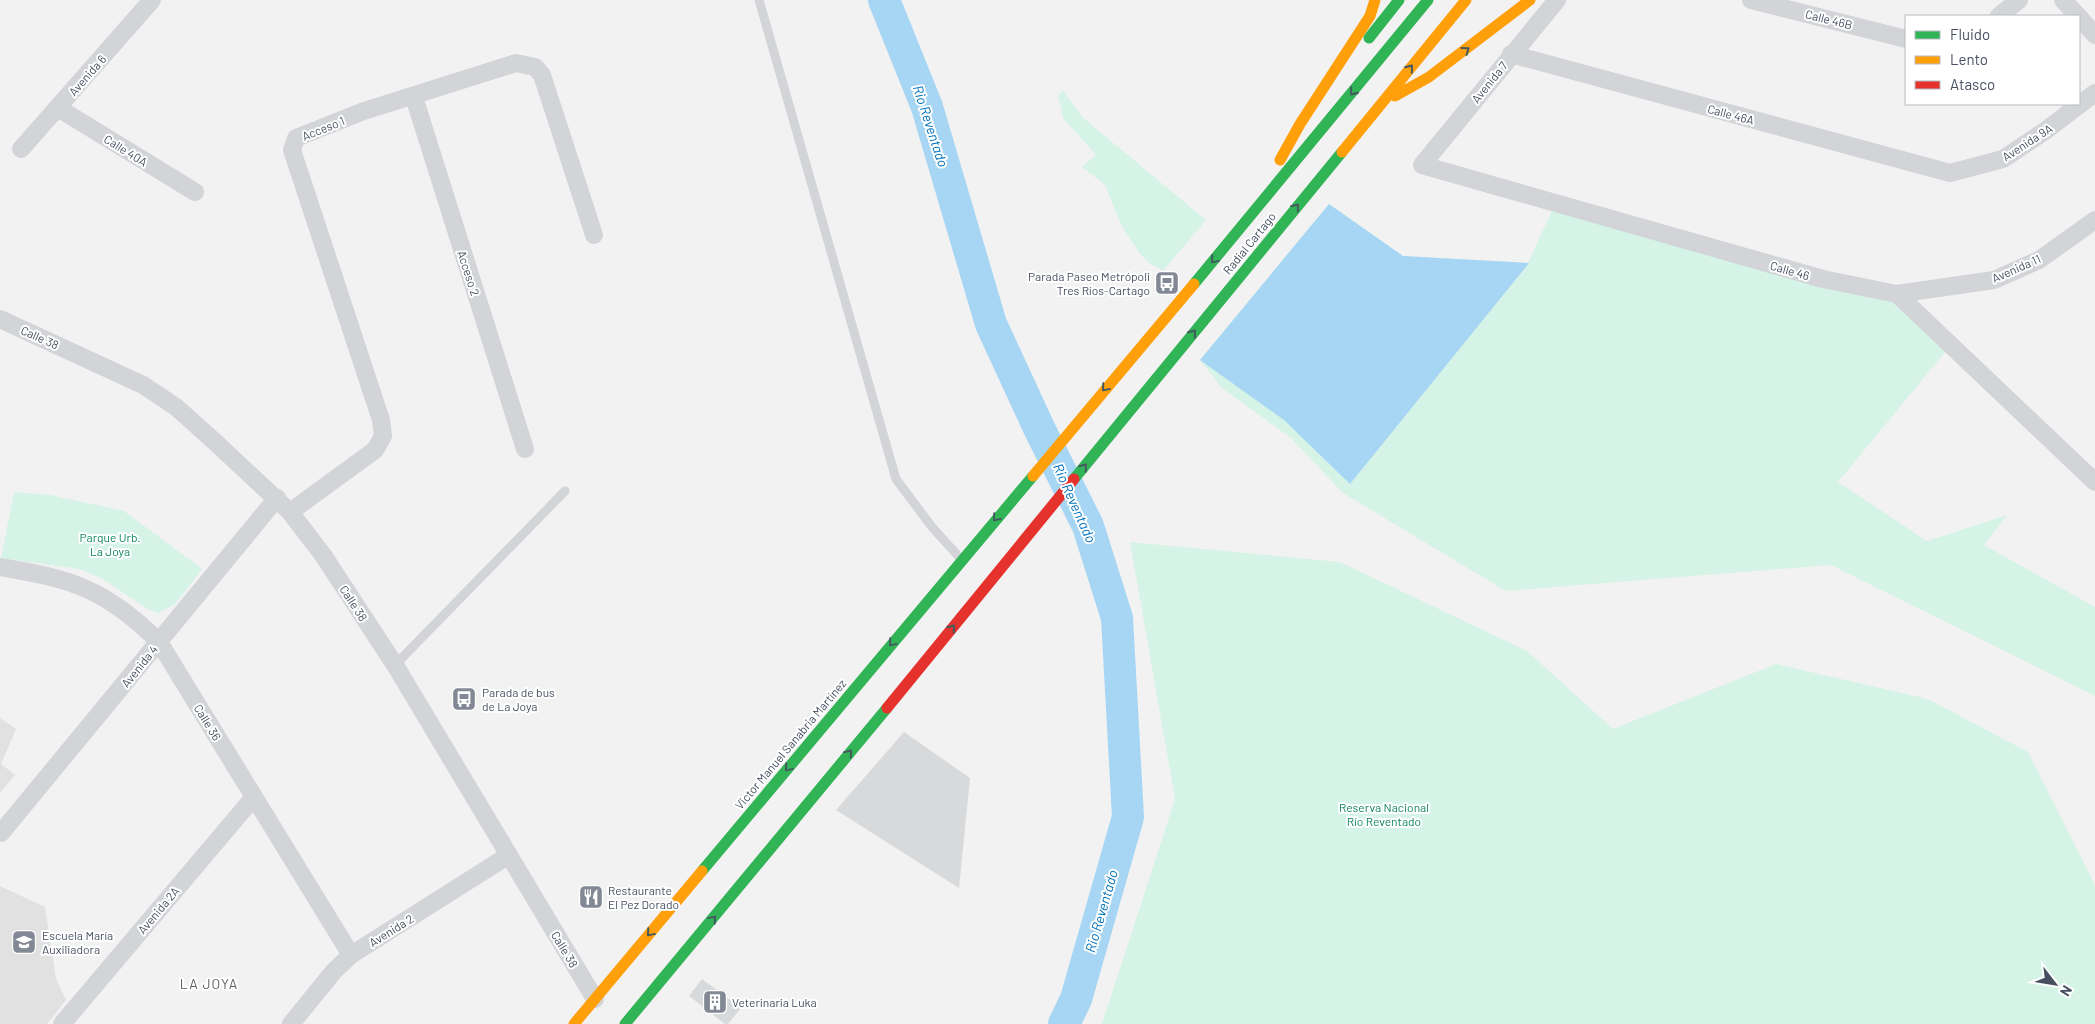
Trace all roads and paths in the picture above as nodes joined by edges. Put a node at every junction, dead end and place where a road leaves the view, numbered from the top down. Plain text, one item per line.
1 (152, 0) edge
2 (759, 0) edge
3 (1375, 0) edge
4 (1399, 0) edge
5 (1428, 0) edge
6 (1466, 0) edge
7 (1530, 0) edge
8 (1557, 0) edge
9 (1751, 0) edge
10 (2019, 0) edge
11 (2063, 0) edge
12 (2000, 15) edge
13 (2076, 15) edge
14 (2080, 19) edge
15 (2095, 35) edge
16 (1905, 39) edge
17 (1511, 54) junction
18 (2095, 92) edge
19 (414, 96) junction
20 (1381, 104) junction
21 (2080, 104) edge
22 (2079, 105) edge
23 (58, 108) junction
24 (1300, 124) junction
25 (21, 149) dead end
26 (1422, 165) joint
27 (1950, 173) joint
28 (195, 192) dead end
29 (2095, 220) edge
30 (1245, 223) junction
31 (594, 235) dead end
32 (1897, 294) junction
33 (0, 319) edge
34 (525, 449) dead end
35 (1027, 481) joint
36 (2095, 482) edge
37 (565, 491) dead end
38 (277, 498) junction
39 (290, 512) junction
40 (961, 560) junction
41 (0, 567) edge
42 (159, 642) junction
43 (395, 665) junction
44 (820, 728) junction
45 (824, 744) dead end
46 (254, 797) junction
47 (1, 833) edge
48 (760, 844) dead end
49 (509, 855) junction
50 (764, 858) junction
51 (351, 955) junction
52 (595, 998) junction
53 (62, 1024) edge
54 (291, 1024) edge
55 (574, 1024) edge
56 (625, 1024) edge

1 - 23 street, Avenida 6
2 - 40 lane
3 - 24 main road
4 - 24 main road
5 -> 30 main road, Radial Cartago
20 -> 6 main road, Radial Cartago
20 -> 7 main road
8 - 17 street, Avenida 7
9 - 16 street, Calle 46B
10 - 12 street
11 - 13 street
14 - 15 street
17 - 26 street, Avenida 7
17 - 27 street, Calle 46A
18 - 21 street, Avenida 9A
19 - 31 street, Acceso 1
19 - 34 street, Acceso 2
19 - 39 street, Acceso 1
50 -> 20 main road, Radial Cartago
22 - 27 street, Avenida 9A
23 - 25 street, Avenida 6
23 - 28 street, Calle 40A
24 - 30 main road
26 - 32 street, Calle 46
29 - 32 street, Avenida 11
30 -> 35 main road, Radial Cartago
32 - 36 street
33 - 38 street, Calle 38
35 -> 40 main road, Victor Manuel Sanabria Martínez
37 - 43 lane
38 - 39 street, Calle 38
38 - 42 street, Avenida 4
39 - 43 street, Calle 38
40 -> 44 main road, Victor Manuel Sanabria Martínez
41 - 42 street, Calle 36
42 - 46 street, Calle 36
42 - 47 street, Avenida 4
43 - 49 street, Calle 38
44 - 45 main road
44 -> 52 main road, Victor Manuel Sanabria Martínez
46 - 51 street, Calle 36
46 - 53 street, Avenida 2A
48 - 50 main road
49 - 51 street, Avenida 2
49 - 52 street, Calle 38
56 -> 50 main road
51 - 54 street, Avenida 2
52 - 55 main road, Victor Manuel Sanabria Martínez

